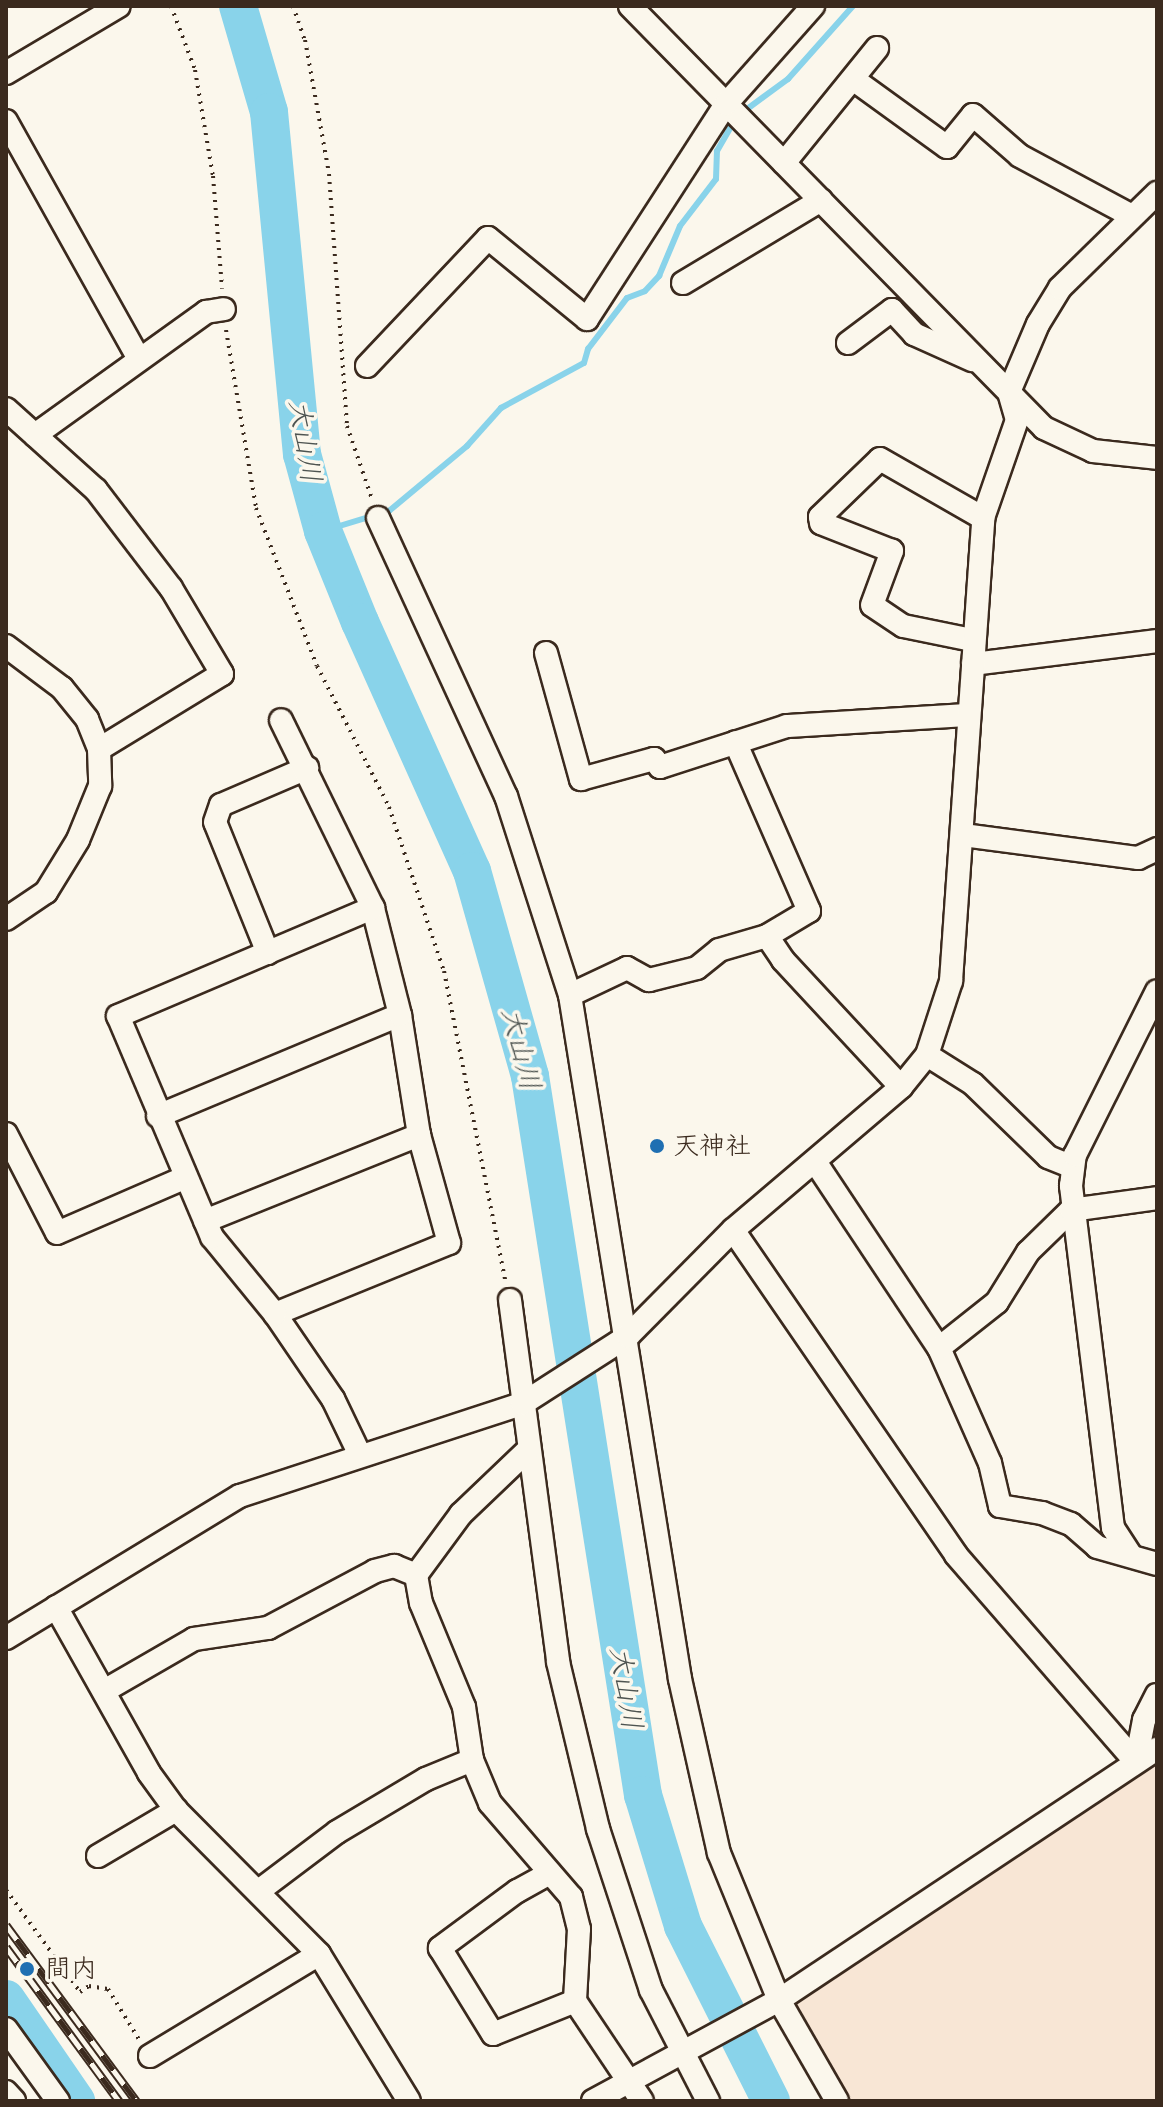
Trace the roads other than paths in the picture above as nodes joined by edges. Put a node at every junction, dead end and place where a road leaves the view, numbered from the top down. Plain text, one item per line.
1 (119, 6) edge
2 (630, 6) edge
3 (813, 6) edge
4 (877, 48) dead end
5 (6, 73) edge
6 (853, 79) junction
7 (726, 104) junction
8 (6, 121) edge
9 (784, 163) junction
10 (821, 200) junction
11 (1146, 208) edge
12 (683, 283) dead end
13 (224, 309) road end
14 (848, 343) dead end
15 (139, 359) junction
16 (978, 361) junction
17 (367, 366) dead end
18 (1009, 392) junction
19 (10, 419) edge
20 (35, 435) junction
21 (1157, 458) edge
22 (378, 518) road end
23 (983, 518) junction
24 (972, 640) junction
25 (1157, 641) edge
26 (6, 646) edge
27 (546, 653) dead end
28 (973, 664) junction
29 (968, 715) junction
30 (281, 720) dead end
31 (735, 742) junction
32 (99, 749) junction
33 (307, 768) junction
34 (963, 835) junction
35 (1157, 849) edge
36 (373, 908) junction
37 (6, 919) edge
38 (767, 936) junction
39 (268, 953) junction
40 (1157, 991) edge
41 (570, 995) junction
42 (400, 1015) junction
43 (927, 1055) junction
44 (901, 1087) junction
45 (158, 1116) junction
46 (6, 1134) edge
47 (419, 1135) junction
48 (816, 1163) junction
49 (1073, 1167) junction
50 (184, 1178) junction
51 (1157, 1198) edge
52 (1071, 1210) junction
53 (205, 1221) junction
54 (733, 1230) junction
55 (510, 1300) road end
56 (275, 1314) junction
57 (627, 1336) junction
58 (939, 1348) junction
59 (523, 1404) junction
60 (528, 1450) junction
61 (360, 1455) junction
62 (1130, 1554) junction
63 (1157, 1564) edge
64 (416, 1575) junction
65 (56, 1607) junction
66 (6, 1638) edge
67 (104, 1691) junction
68 (1157, 1695) edge
69 (1157, 1749) edge
70 (472, 1760) junction
71 (1136, 1762) junction
72 (176, 1810) junction
73 (98, 1856) dead end
74 (550, 1873) junction
75 (260, 1890) junction
76 (319, 1954) junction
77 (575, 2001) junction
78 (771, 2004) junction
79 (6, 2029) edge
80 (685, 2050) junction
81 (150, 2056) road end
82 (629, 2081) junction
83 (6, 2092) edge
84 (14, 2101) edge
85 (58, 2101) edge
86 (409, 2101) edge
87 (593, 2101) edge
88 (642, 2101) edge
89 (708, 2101) edge
90 (837, 2101) edge

1 - 5 street
2 - 7 street
3 - 7 street
4 - 6 street
6 - 9 street
6 - 11 street
7 - 9 street
7 - 17 street
8 - 15 street
9 - 10 street
10 - 12 street
10 - 16 street
11 - 18 street
13 - 15 street
14 - 16 street
15 - 20 street
16 - 18 street
18 - 21 street
18 - 23 street
19 - 20 street
20 - 32 street
22 - 41 street
23 - 24 street
23 - 24 street
24 - 28 street
25 - 28 street
26 - 32 street
27 - 31 street
28 - 29 street
29 - 31 street
29 - 34 street
30 - 33 street
31 - 38 street
32 - 37 street
33 - 36 street
33 - 39 street
34 - 35 street
34 - 43 street
36 - 39 street
36 - 42 street
38 - 41 street
38 - 44 street
39 - 45 street
40 - 49 street
41 - 57 street
42 - 45 street
42 - 47 street
43 - 44 street
43 - 49 street
44 - 48 street
45 - 50 street
46 - 50 street
47 - 53 street
47 - 56 street
48 - 54 street
48 - 58 street
49 - 52 street
50 - 53 street
51 - 52 street
52 - 58 street
52 - 62 street
53 - 56 street
54 - 57 street
54 - 71 street
55 - 59 street
56 - 61 street
57 - 59 street
57 - 78 street
58 - 62 street
59 - 60 street
59 - 61 street
60 - 64 street
60 - 80 street
61 - 65 street
62 - 63 street
64 - 67 street
64 - 70 street
65 - 66 street
65 - 67 street
67 - 72 street
68 - 71 street
69 - 71 street
70 - 74 street
70 - 75 street
71 - 78 street
72 - 73 street
72 - 75 street
74 - 77 street
74 - 77 street
75 - 76 street
76 - 81 street
76 - 86 street
77 - 82 street
78 - 80 street
78 - 90 street
79 - 85 street
80 - 82 street
80 - 89 street
82 - 87 street
82 - 88 street
83 - 84 street

